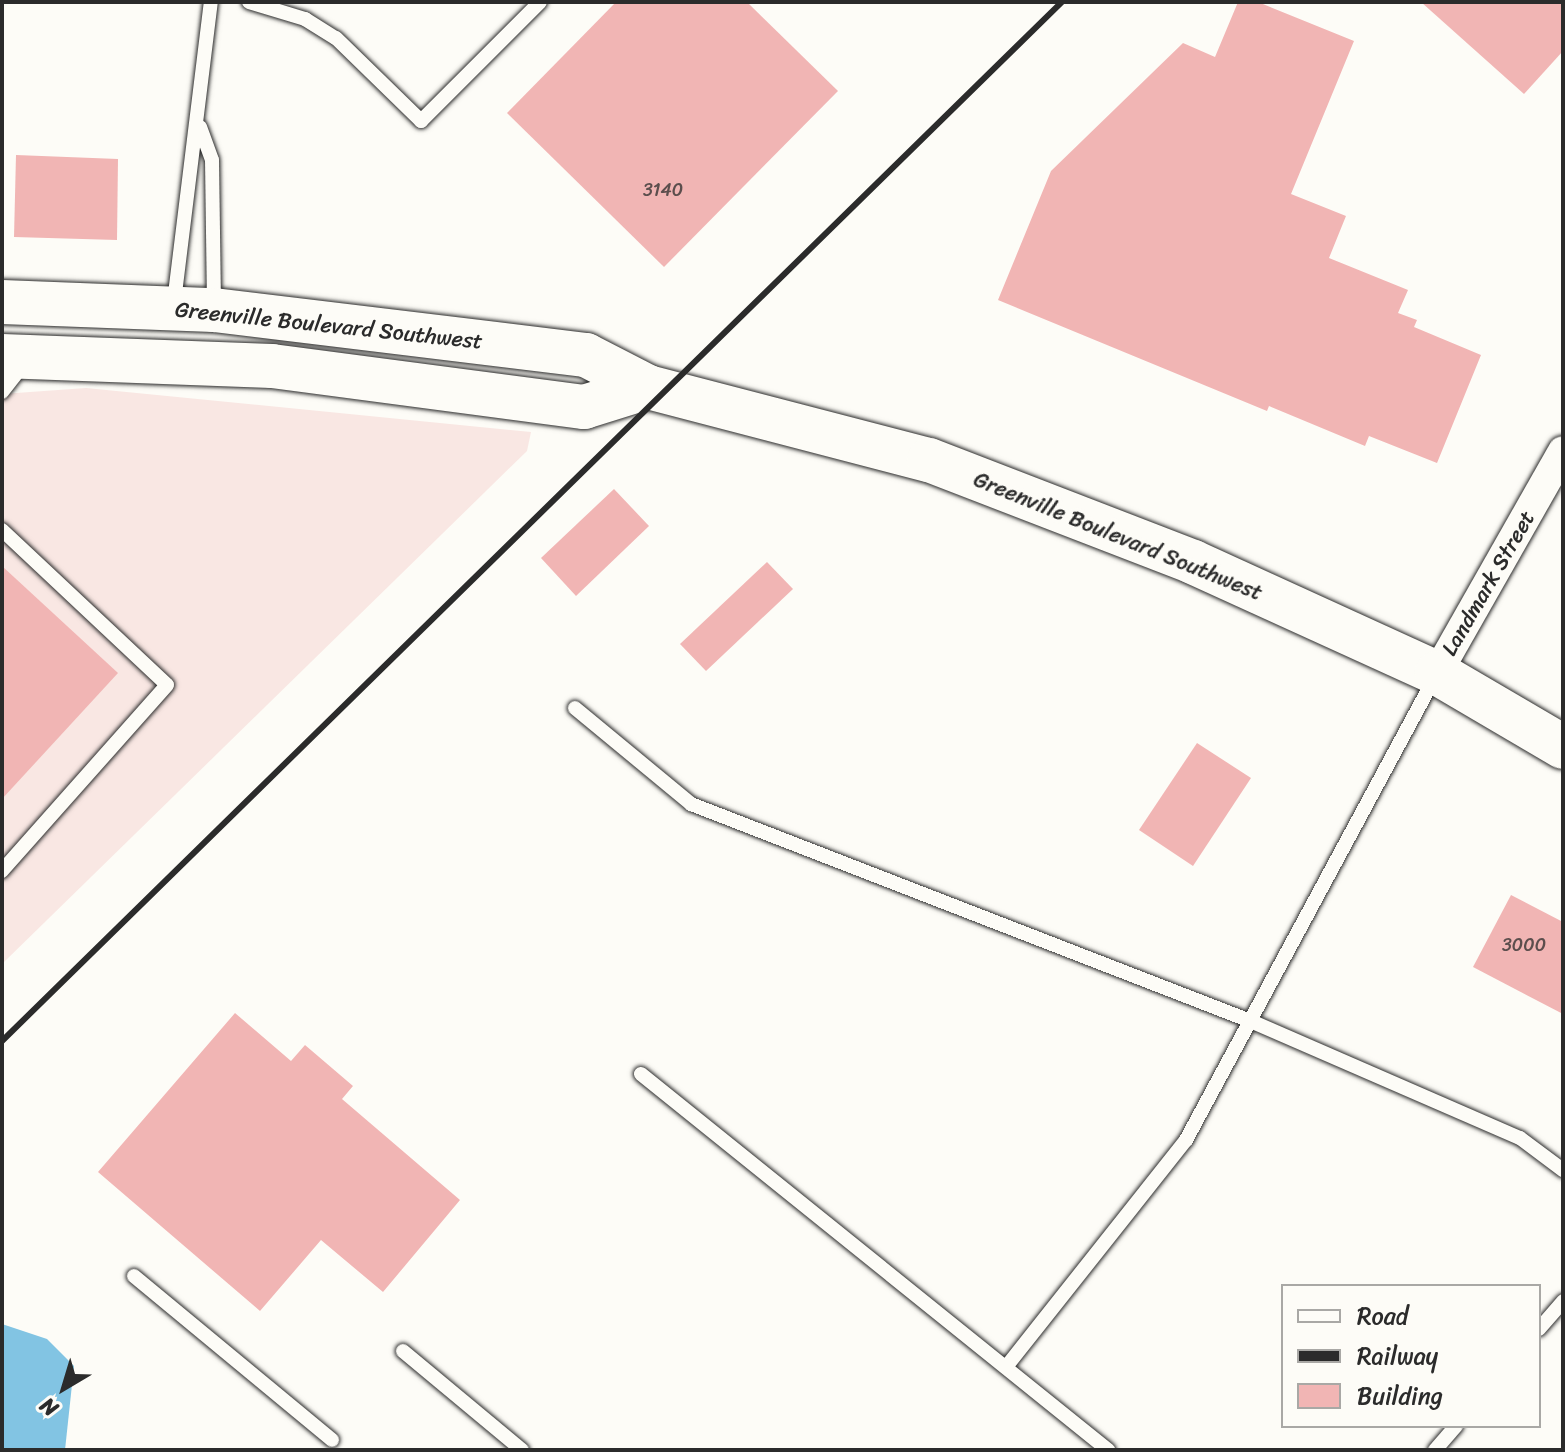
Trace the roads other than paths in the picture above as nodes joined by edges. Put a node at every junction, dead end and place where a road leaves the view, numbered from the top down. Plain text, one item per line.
1 (211, 2) edge
2 (249, 2) edge
3 (540, 2) edge
4 (200, 127) junction
5 (2, 302) edge
6 (177, 308) junction
7 (12, 347) edge
8 (648, 387) junction
9 (2, 392) edge
10 (1563, 451) edge
11 (2, 530) edge
12 (1437, 673) junction
13 (575, 708) dead end
14 (1563, 747) edge
15 (2, 871) edge
16 (1253, 1022) junction
17 (641, 1074) dead end
18 (1563, 1170) edge
19 (134, 1276) dead end
20 (1563, 1301) edge
21 (1541, 1327) edge
22 (403, 1351) dead end
23 (1006, 1367) junction
24 (1454, 1428) edge
25 (332, 1440) dead end
26 (522, 1450) edge
27 (1108, 1450) edge
28 (1435, 1450) edge

1 - 4 lane
2 - 3 lane
4 - 6 lane
4 - 6 lane
5 - 6 highway, Greenville Boulevard Southwest
6 - 7 highway
6 - 8 highway, Greenville Boulevard Southwest
7 - 8 highway
7 - 9 lane
8 - 12 highway, Greenville Boulevard Southwest
10 - 12 street, Landmark Street
11 - 15 lane
12 - 14 highway, Greenville Boulevard Southwest
12 - 16 lane
13 - 16 lane
16 - 18 lane
16 - 23 lane
17 - 23 lane
19 - 25 lane
20 - 21 lane
22 - 26 lane
23 - 27 lane
24 - 28 lane

